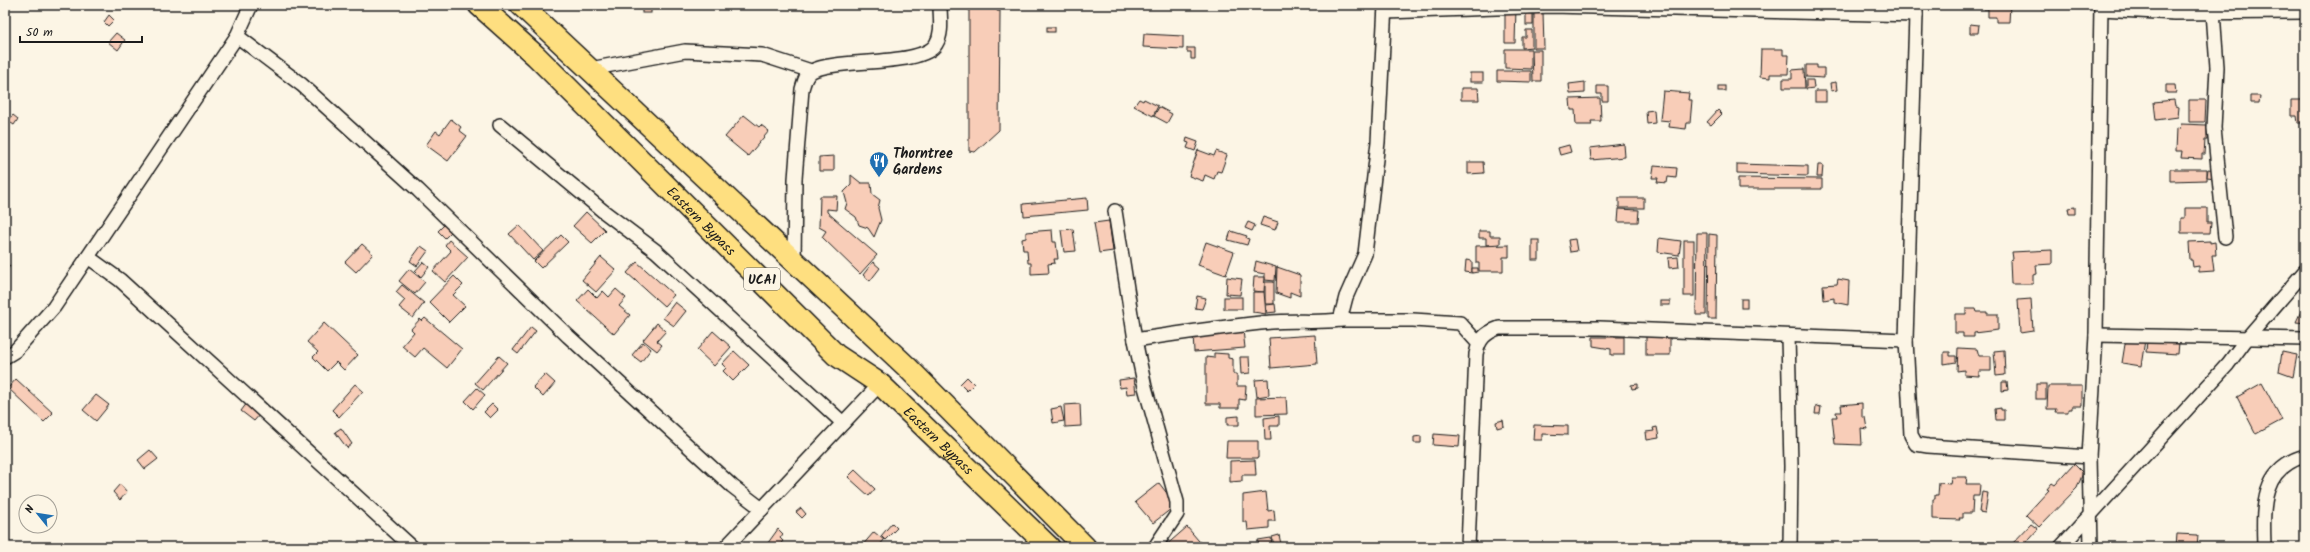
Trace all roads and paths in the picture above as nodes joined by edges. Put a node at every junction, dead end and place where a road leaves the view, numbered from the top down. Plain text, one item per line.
1 (479, 5) edge
2 (521, 5) edge
3 (940, 5) edge
4 (246, 7) edge
5 (2101, 7) edge
6 (1385, 9) edge
7 (1916, 10) edge
8 (2213, 12) junction
9 (2305, 12) edge
10 (237, 36) junction
11 (590, 69) junction
12 (811, 71) junction
13 (500, 125) dead end
14 (1116, 211) dead end
15 (2225, 237) dead end
16 (88, 257) junction
17 (794, 263) junction
18 (2305, 271) edge
19 (1340, 320) junction
20 (2096, 335) junction
21 (1788, 336) junction
22 (2248, 337) junction
23 (2305, 339) edge
24 (1135, 340) junction
25 (1906, 340) junction
26 (1478, 343) junction
27 (5, 357) edge
28 (880, 384) junction
29 (843, 423) junction
30 (2305, 456) edge
31 (2089, 457) junction
32 (762, 509) junction
33 (2092, 516) junction
34 (412, 547) edge
35 (726, 547) edge
36 (1049, 547) edge
37 (1085, 547) edge
38 (1155, 547) edge
39 (1468, 547) edge
40 (1790, 547) edge
41 (2061, 547) edge
42 (2091, 547) edge
43 (2264, 547) edge

1 - 28 main road, Eastern Bypass / UCA1
2 - 11 main road, Eastern Bypass / UCA1
3 - 12 street
4 - 10 street
5 - 8 street
5 - 20 street
6 - 7 street
6 - 19 street
7 - 25 street
8 - 9 street
8 - 15 street
10 - 16 street
10 - 32 street
11 - 12 street
11 - 17 main road, Eastern Bypass / UCA1
12 - 17 street
13 - 29 street
14 - 24 street
16 - 27 street
16 - 34 street
17 - 37 main road, Eastern Bypass / UCA1
18 - 22 street
19 - 24 street
19 - 26 street
20 - 22 street
20 - 31 street
21 - 25 street
21 - 26 street
21 - 40 street
22 - 23 street
22 - 33 street
24 - 38 street
25 - 31 street
26 - 39 street
28 - 29 street
28 - 36 main road, Eastern Bypass / UCA1
29 - 32 street
30 - 43 street
31 - 33 street
32 - 35 street
33 - 41 street
33 - 42 street

